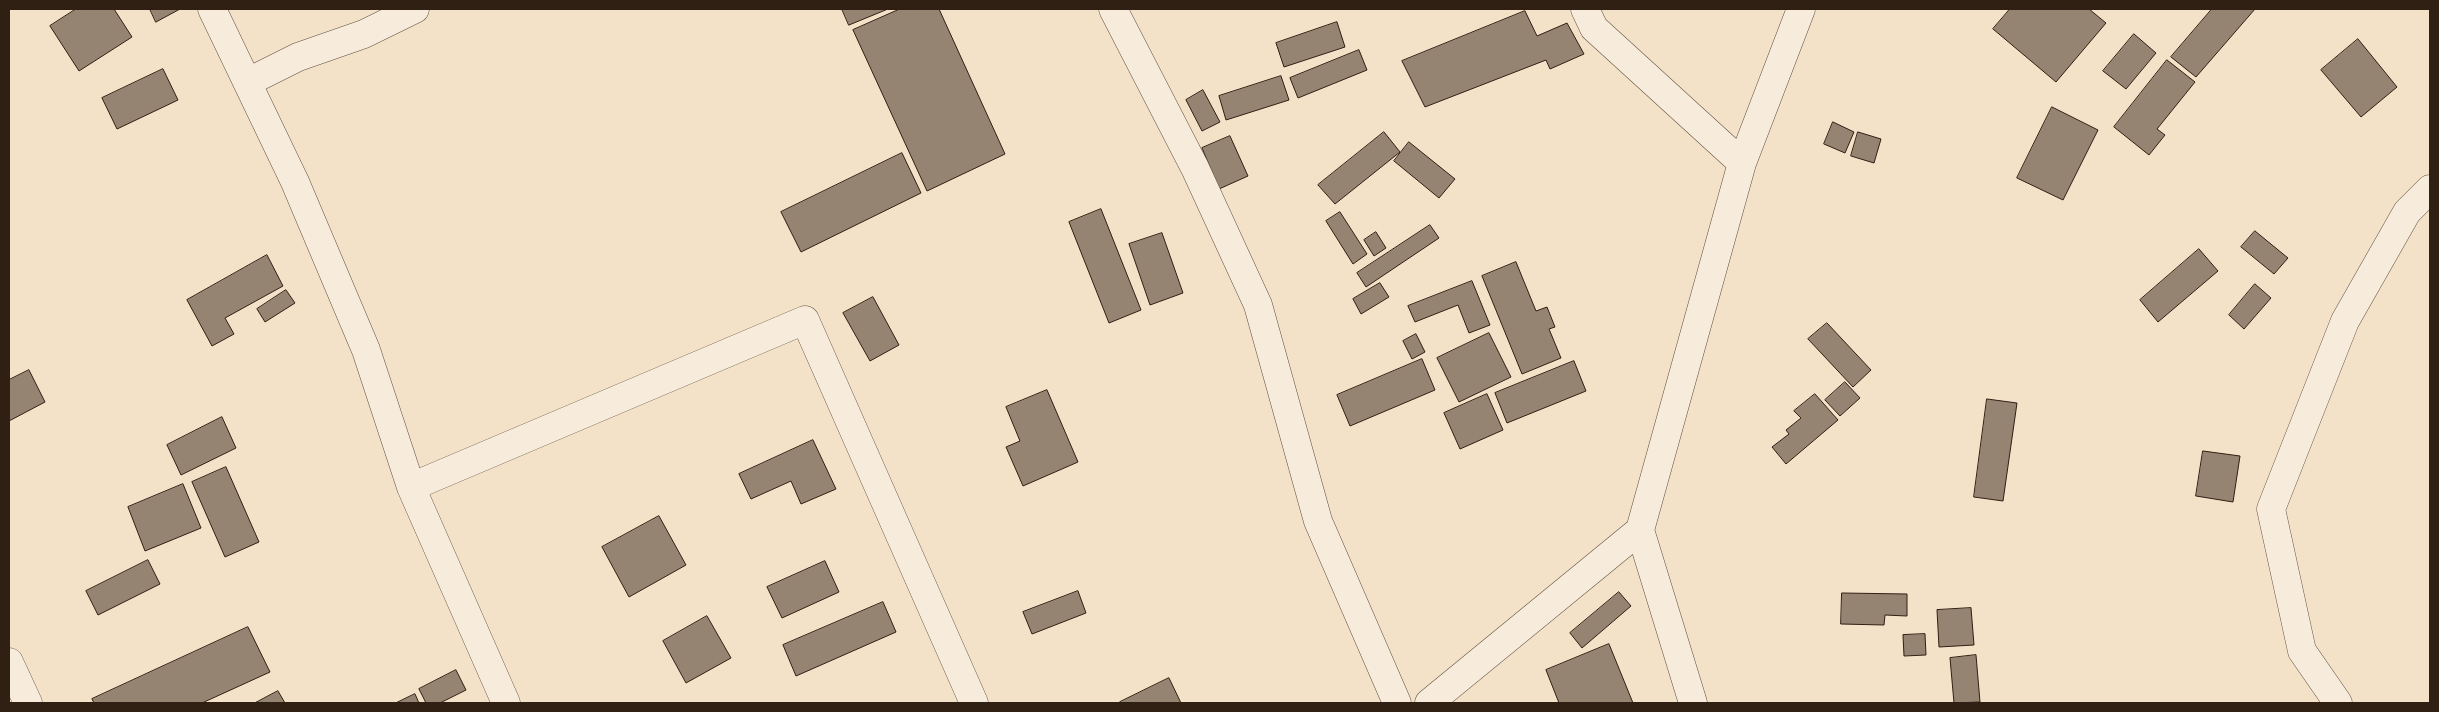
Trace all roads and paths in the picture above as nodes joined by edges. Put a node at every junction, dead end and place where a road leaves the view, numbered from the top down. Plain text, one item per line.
1 (212, 9) edge
2 (415, 9) edge
3 (1113, 9) edge
4 (1584, 9) edge
5 (1801, 9) edge
6 (248, 82) junction
7 (1742, 163) junction
8 (2430, 189) edge
9 (411, 487) junction
10 (1640, 530) junction
11 (9, 662) edge
12 (28, 703) edge
13 (506, 703) edge
14 (974, 703) edge
15 (1397, 703) edge
16 (1428, 703) edge
17 (1693, 703) edge
18 (2338, 703) edge

1 - 6 street
2 - 6 street
3 - 15 street
4 - 7 street
5 - 7 street
6 - 9 street
7 - 10 street
8 - 18 street
9 - 13 street
9 - 14 street
10 - 16 street
10 - 17 street
11 - 12 street

